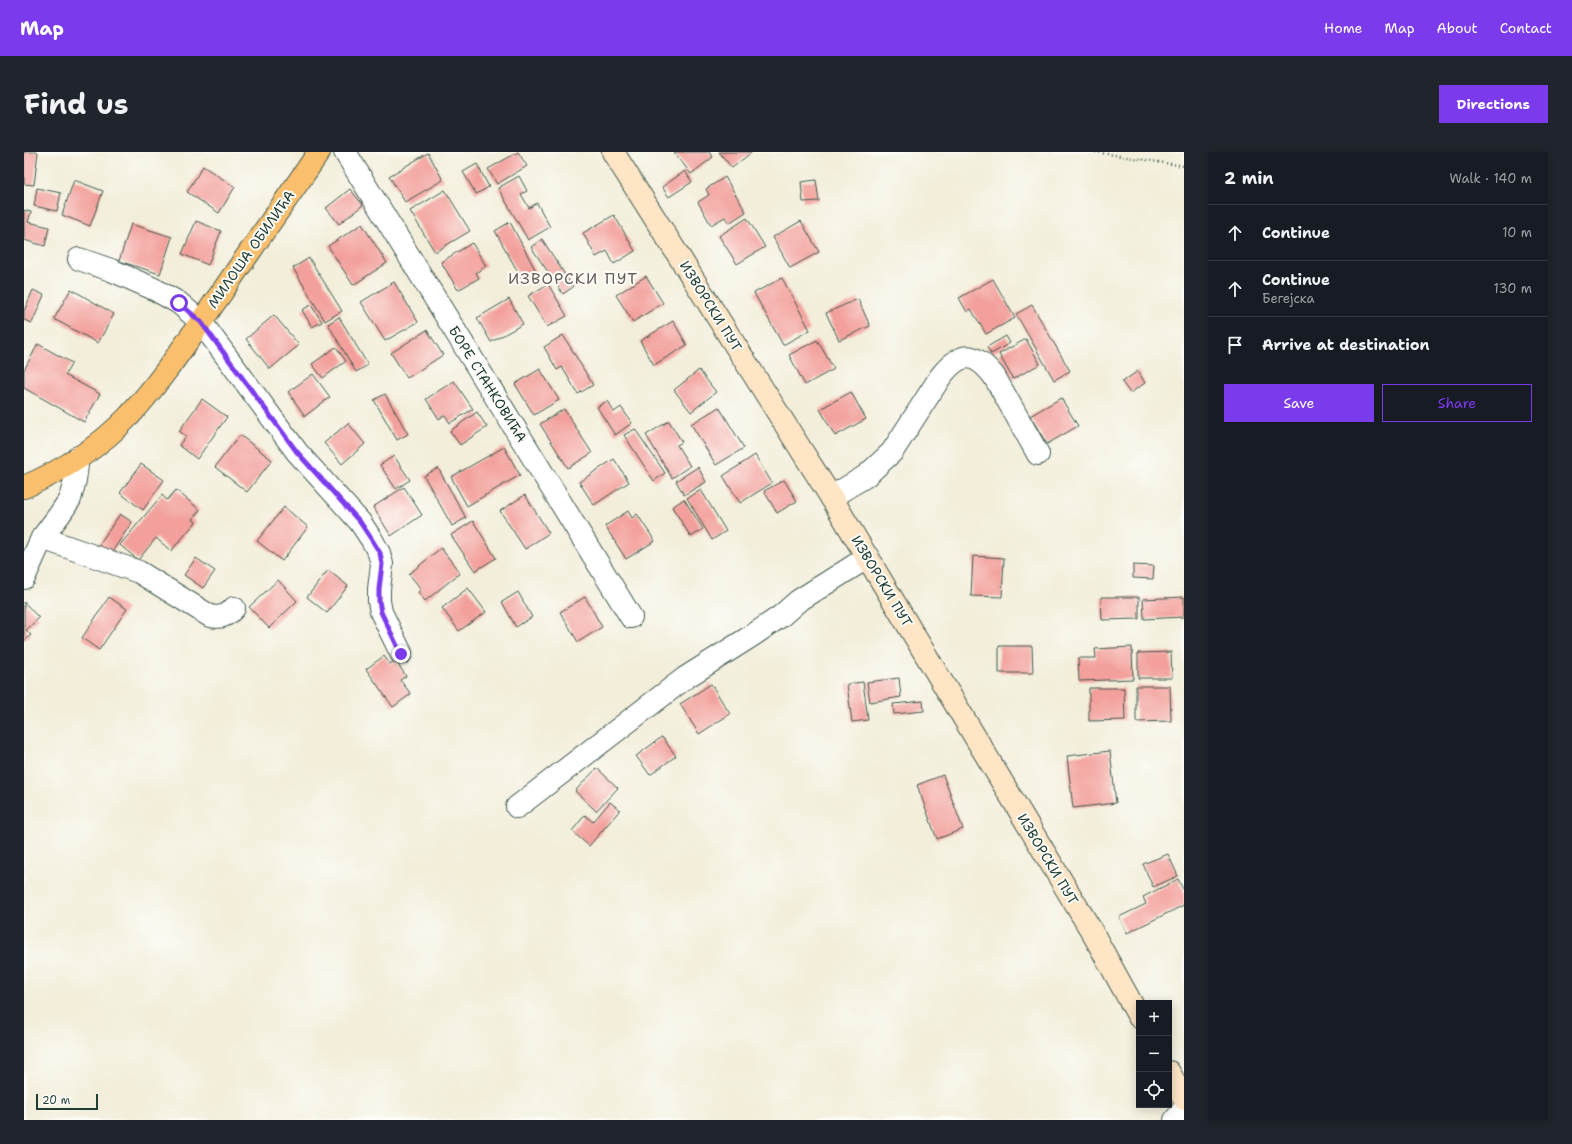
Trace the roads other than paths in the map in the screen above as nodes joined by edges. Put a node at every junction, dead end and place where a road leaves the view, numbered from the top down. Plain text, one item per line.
1 (319, 152) edge
2 (345, 152) edge
3 (613, 152) edge
4 (79, 259) dead end
5 (201, 322) junction
6 (1038, 454) dead end
7 (78, 457) junction
8 (24, 487) edge
9 (832, 497) junction
10 (42, 538) junction
11 (868, 557) junction
12 (24, 578) edge
13 (234, 608) dead end
14 (631, 617) dead end
15 (401, 654) dead end
16 (517, 807) dead end
17 (1136, 1012) edge
18 (1172, 1077) edge
19 (1184, 1099) edge
20 (1184, 1109) edge
21 (1175, 1120) edge

1 - 5 main road, МИЛОША ОБИЛИЋА
2 - 14 street, БОРЕ СТАНКОВИЋА
3 - 9 main road, ИЗВОРСКИ ПУТ
4 - 5 street
5 - 7 main road, МИЛОША ОБИЛИЋА
5 - 15 street
6 - 9 street
7 - 8 main road, МИЛОША ОБИЛИЋА
7 - 10 street
9 - 11 main road, ИЗВОРСКИ ПУТ
10 - 12 street
10 - 13 street
11 - 16 street
11 - 17 main road, ИЗВОРСКИ ПУТ
18 - 19 main road
20 - 21 street

